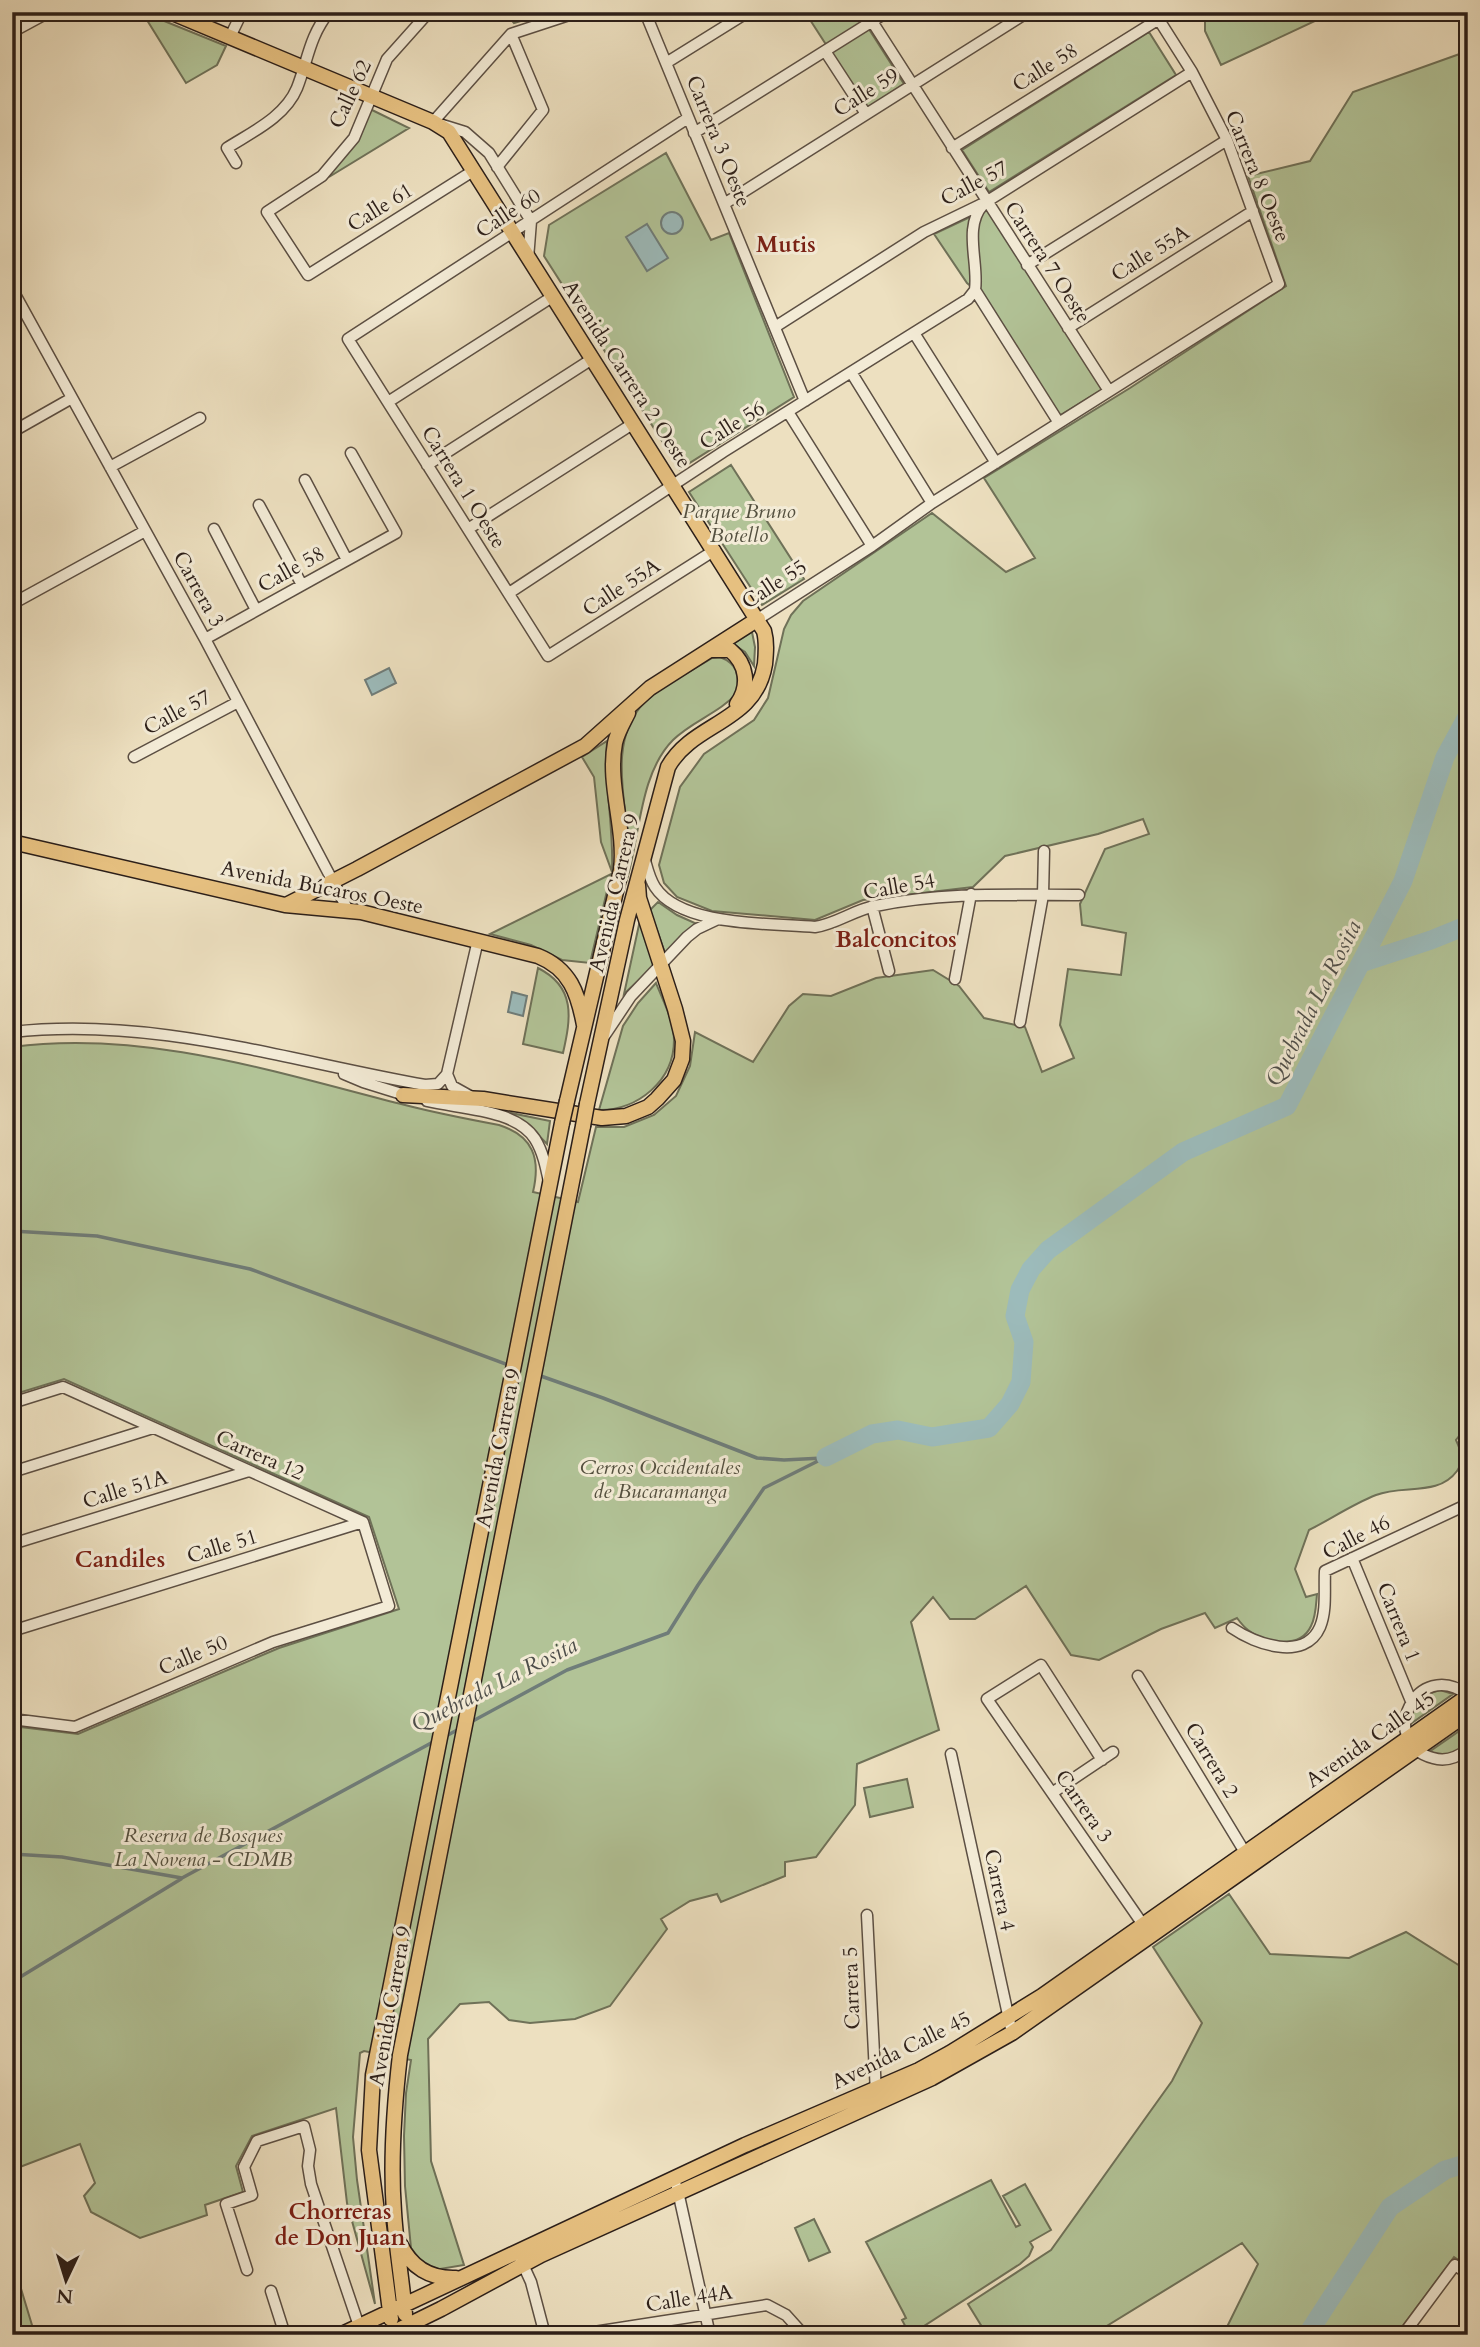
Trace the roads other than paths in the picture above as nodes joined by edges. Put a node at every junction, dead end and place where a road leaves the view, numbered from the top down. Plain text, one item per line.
1 (49, 12) edge
2 (170, 12) edge
3 (242, 12) edge
4 (329, 12) edge
5 (429, 12) edge
6 (578, 12) edge
7 (645, 12) edge
8 (748, 12) edge
9 (887, 12) edge
10 (1028, 12) edge
11 (1156, 16) edge
12 (869, 17) edge
13 (12, 32) edge
14 (511, 34) junction
15 (230, 37) junction
16 (825, 51) junction
17 (666, 63) junction
18 (303, 68) junction
19 (1192, 72) junction
20 (912, 85) junction
21 (371, 96) junction
22 (866, 114) junction
23 (688, 118) junction
24 (433, 122) junction
25 (694, 133) junction
26 (1227, 140) junction
27 (952, 148) junction
28 (236, 163) dead end
29 (497, 167) junction
30 (473, 171) junction
31 (986, 202) junction
32 (723, 204) junction
33 (1253, 211) junction
34 (531, 221) junction
35 (512, 233) junction
36 (528, 259) junction
37 (1027, 265) junction
38 (308, 275) joint
39 (1279, 284) joint
40 (12, 289) edge
41 (975, 290) junction
42 (552, 297) junction
43 (775, 327) junction
44 (1068, 328) junction
45 (914, 333) junction
46 (348, 339) joint
47 (592, 359) junction
48 (851, 373) junction
49 (1109, 391) junction
50 (72, 398) junction
51 (805, 401) junction
52 (388, 402) junction
53 (788, 412) junction
54 (200, 418) dead end
55 (634, 423) junction
56 (1059, 423) junction
57 (12, 432) edge
58 (351, 453) dead end
59 (996, 463) junction
60 (427, 465) junction
61 (110, 467) junction
62 (305, 480) dead end
63 (674, 485) junction
64 (932, 503) junction
65 (259, 505) dead end
66 (468, 529) junction
67 (214, 530) dead end
68 (145, 531) junction
69 (872, 546) junction
70 (715, 550) junction
71 (347, 560) junction
72 (302, 585) junction
73 (509, 593) junction
74 (12, 604) edge
75 (256, 610) junction
76 (758, 620) junction
77 (205, 639) junction
78 (710, 650) junction
79 (548, 656) joint
80 (635, 700) junction
81 (238, 702) junction
82 (726, 719) junction
83 (134, 757) dead end
84 (12, 842) edge
85 (1044, 851) dead end
86 (644, 854) junction
87 (637, 880) junction
88 (333, 882) junction
89 (971, 894) junction
90 (1043, 895) junction
91 (1079, 895) dead end
92 (285, 905) junction
93 (872, 906) junction
94 (348, 910) junction
95 (719, 919) junction
96 (478, 940) junction
97 (661, 965) junction
98 (889, 971) dead end
99 (955, 979) dead end
100 (1020, 1022) dead end
101 (584, 1025) junction
102 (12, 1032) edge
103 (601, 1040) junction
104 (332, 1068) junction
105 (447, 1074) junction
106 (403, 1095) junction
107 (483, 1099) junction
108 (549, 1189) junction
109 (12, 1403) edge
110 (153, 1428) junction
111 (248, 1471) junction
112 (12, 1472) edge
113 (1468, 1504) edge
114 (363, 1522) junction
115 (12, 1544) edge
116 (1352, 1558) junction
117 (1232, 1628) dead end
118 (12, 1631) edge
119 (1138, 1676) dead end
120 (1468, 1696) edge
121 (1411, 1701) junction
122 (12, 1706) edge
123 (1468, 1713) edge
124 (14, 1720) edge
125 (1412, 1743) junction
126 (1468, 1749) edge
127 (1113, 1752) dead end
128 (951, 1754) dead end
129 (1102, 1759) junction
130 (1052, 1793) junction
131 (1249, 1858) junction
132 (867, 1915) dead end
133 (1146, 1930) junction
134 (1010, 2026) junction
135 (877, 2095) junction
136 (676, 2185) junction
137 (396, 2237) junction
138 (520, 2257) junction
139 (247, 2270) dead end
140 (1468, 2274) edge
141 (461, 2277) junction
142 (271, 2291) dead end
143 (404, 2305) junction
144 (390, 2312) junction
145 (706, 2315) junction
146 (359, 2326) junction
147 (398, 2333) edge
148 (285, 2335) edge
149 (340, 2335) edge
150 (545, 2335) edge
151 (575, 2335) edge
152 (710, 2335) edge
153 (804, 2335) edge
154 (1403, 2335) edge

1 - 13 street
2 - 15 main road, Avenida Carrera 2 Oeste
3 - 15 street
4 - 18 street
5 - 21 street, Calle 62
6 - 14 street
7 - 17 street, Carrera 3 Oeste
8 - 17 street
9 - 12 street
10 - 20 street, Calle 59
11 - 19 street, Carrera 8 Oeste
11 - 27 street, Calle 58
12 - 16 street
12 - 20 street, Carrera 7 Oeste
14 - 24 street
14 - 29 street
15 - 18 main road, Avenida Carrera 2 Oeste
16 - 22 street
16 - 25 street
17 - 23 street, Carrera 3 Oeste
18 - 21 main road, Avenida Carrera 2 Oeste
18 - 28 street
19 - 26 street, Carrera 8 Oeste
19 - 31 street, Calle 57
20 - 22 street, Calle 59
20 - 27 street, Carrera 7 Oeste
21 - 24 main road, Avenida Carrera 2 Oeste
21 - 38 street, Calle 62
22 - 32 street, Calle 59
23 - 25 street, Carrera 3 Oeste
23 - 34 street, Calle 60
24 - 29 street, Avenida Carrera 2 Oeste
24 - 30 main road, Avenida Carrera 2 Oeste
25 - 32 street, Carrera 3 Oeste
26 - 33 street, Carrera 8 Oeste
26 - 37 street
27 - 31 street, Carrera 7 Oeste
29 - 34 street, Avenida Carrera 2 Oeste
30 - 35 main road, Avenida Carrera 2 Oeste
30 - 38 street, Calle 61
31 - 37 street, Carrera 7 Oeste
31 - 41 street
31 - 43 street, Calle 57
32 - 43 street, Carrera 3 Oeste
33 - 39 street, Carrera 8 Oeste
33 - 44 street, Calle 55A
34 - 35 street, Calle 60
34 - 36 street
35 - 36 main road, Avenida Carrera 2 Oeste
35 - 46 street, Calle 60
36 - 42 main road, Avenida Carrera 2 Oeste
37 - 44 street, Carrera 7 Oeste
39 - 49 street, Calle 55
40 - 50 street, Carrera 3
41 - 45 street, Calle 56
41 - 56 street
42 - 47 main road, Avenida Carrera 2 Oeste
42 - 52 street
43 - 51 street, Carrera 3 Oeste
44 - 49 street, Carrera 7 Oeste
45 - 48 street, Calle 56
45 - 59 street
46 - 52 street, Carrera 1 Oeste
47 - 55 main road, Avenida Carrera 2 Oeste
47 - 60 street
48 - 51 street, Calle 56
48 - 64 street
49 - 56 street, Calle 55
50 - 57 street
50 - 61 street, Carrera 3
51 - 53 street, Calle 56
52 - 60 street, Carrera 1 Oeste
53 - 63 street, Calle 56
53 - 69 street
54 - 61 street
55 - 63 main road, Avenida Carrera 2 Oeste
55 - 66 street
56 - 59 street, Calle 55
58 - 71 street, Calle 58
59 - 64 street, Calle 55
60 - 66 street, Carrera 1 Oeste
61 - 68 street, Carrera 3
62 - 71 street
63 - 70 main road, Avenida Carrera 2 Oeste
63 - 73 street, Calle 56
64 - 69 street, Calle 55
65 - 72 street
66 - 73 street, Carrera 1 Oeste
67 - 75 street
68 - 74 street
68 - 77 street, Carrera 3
69 - 76 street, Calle 55
70 - 76 main road, Avenida Carrera 2 Oeste
70 - 79 street, Calle 55A
71 - 72 street, Calle 58
72 - 75 street, Calle 58
73 - 79 street, Carrera 1 Oeste
75 - 77 street, Calle 58
76 - 78 main road, Calle 55
76 - 82 main road, Avenida Carrera 9
77 - 81 street, Carrera 3
78 - 80 main road, Calle 55
78 - 82 main road
80 - 88 main road, Calle 55
80 - 101 main road, Avenida Carrera 9
81 - 83 street, Calle 57
81 - 88 street, Carrera 3
82 - 86 main road, Avenida Carrera 9
84 - 92 main road, Avenida Búcaros Oeste
85 - 90 street
86 - 87 main road, Avenida Carrera 9
86 - 95 street, Calle 54
87 - 97 main road
87 - 103 main road, Avenida Carrera 9
88 - 92 main road, Calle 55
88 - 94 street, Carrera 3
89 - 90 street, Calle 54
89 - 93 street, Calle 54
89 - 99 street
90 - 91 street, Calle 54
90 - 100 street
92 - 94 main road, Avenida Búcaros Oeste
93 - 95 street, Calle 54
93 - 98 street
94 - 96 main road, Avenida Búcaros Oeste
95 - 97 street
96 - 101 main road, Avenida Búcaros Oeste
96 - 105 street
97 - 103 street
97 - 107 main road
101 - 108 main road, Avenida Carrera 9, bridge
102 - 104 street
103 - 137 main road, Avenida Carrera 9, bridge
104 - 105 street
104 - 106 street
105 - 107 street
106 - 107 main road
106 - 108 street
108 - 144 main road, Avenida Carrera 9
109 - 110 street, Carrera 12
110 - 111 street, Carrera 12
110 - 112 street
111 - 114 street, Carrera 12
111 - 115 street, Calle 51A
113 - 116 street, Calle 46
114 - 118 street, Calle 51
114 - 124 street, Calle 50
116 - 117 street, Calle 46
116 - 121 street, Carrera 1
119 - 131 street, Carrera 2
120 - 121 street
120 - 125 main road, Avenida Calle 45
121 - 125 street
122 - 124 street
123 - 125 main road, Avenida Calle 45
125 - 126 street
125 - 131 main road, Avenida Calle 45
127 - 129 street
128 - 134 street, Carrera 4
129 - 130 street
129 - 130 street, Carrera 3
130 - 133 street, Carrera 3
131 - 133 main road, Avenida Calle 45
132 - 135 street, Carrera 5
133 - 134 main road, Avenida Calle 45
134 - 135 main road, Avenida Calle 45
135 - 136 main road, Avenida Calle 45
136 - 138 main road, Avenida Calle 45
136 - 145 street
137 - 141 main road
137 - 143 main road, Avenida Carrera 9
138 - 141 main road, Avenida Calle 45
138 - 147 main road, Avenida Calle 45
138 - 150 street
139 - 146 street
140 - 154 street
141 - 143 main road, Avenida Calle 45
142 - 148 street
143 - 144 main road, Avenida Calle 45
143 - 147 main road, Avenida Carrera 9
144 - 146 main road, Avenida Calle 45
144 - 147 main road, Avenida Carrera 9
145 - 151 street, Calle 44A
145 - 152 street
145 - 153 street, Calle 44A
146 - 149 main road, Avenida Calle 45

